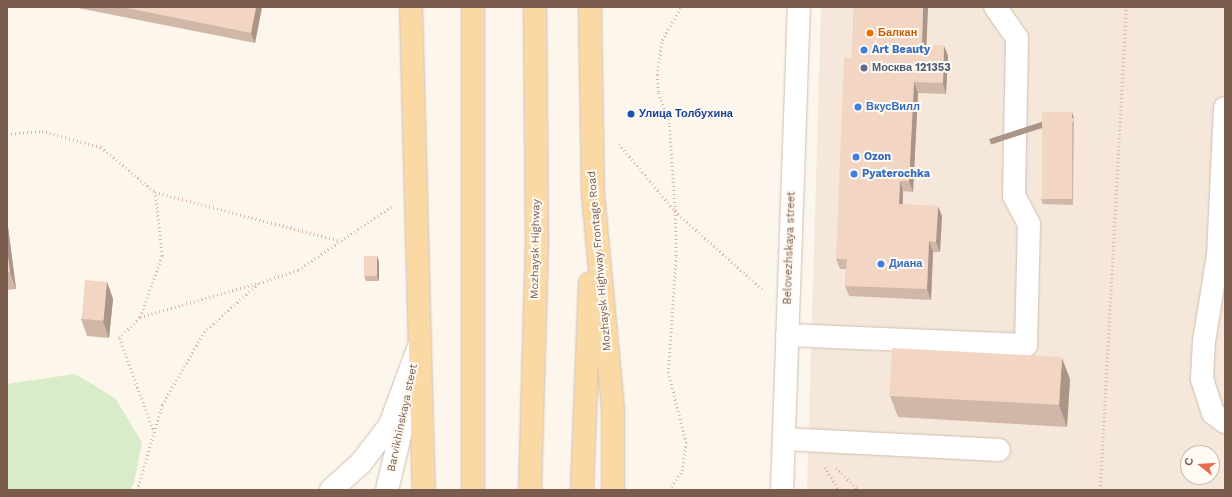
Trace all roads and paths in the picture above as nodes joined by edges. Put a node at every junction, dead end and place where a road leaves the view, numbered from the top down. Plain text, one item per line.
1 (411, 7) edge
2 (473, 7) edge
3 (535, 7) edge
4 (590, 7) edge
5 (681, 7) edge
6 (799, 7) edge
7 (995, 7) edge
8 (1126, 7) edge
9 (1225, 108) edge
10 (7, 134) edge
11 (619, 144) dead end
12 (155, 192) junction
13 (593, 194) junction
14 (394, 205) dead end
15 (675, 211) junction
16 (341, 241) junction
17 (1221, 256) edge
18 (259, 283) junction
19 (787, 311) junction
20 (140, 317) junction
21 (787, 335) junction
22 (419, 346) junction
23 (1225, 422) edge
24 (154, 433) junction
25 (784, 439) junction
26 (999, 450) dead end
27 (137, 490) edge
28 (330, 490) edge
29 (388, 490) edge
30 (424, 490) edge
31 (473, 490) edge
32 (530, 490) edge
33 (582, 490) edge
34 (613, 490) edge
35 (669, 490) edge
36 (782, 490) edge
37 (1100, 490) edge

1 - 22 main road
2 - 31 main road
3 - 32 main road, Mozhaysk Highway
4 - 13 main road, Mozhaysk Highway Frontage Road
5 - 15 path
6 - 19 street, Belovezhskaya street
7 - 21 street
8 - 37 path
9 - 17 street
10 - 12 path
11 - 15 path
12 - 16 path
12 - 20 path
13 - 33 main road
13 - 34 main road, Mozhaysk Highway Frontage Road
14 - 16 path
15 - 19 path
15 - 35 path
16 - 18 path
17 - 23 street
18 - 20 path
18 - 24 path
19 - 21 street, Belovezhskaya street
20 - 24 path
21 - 25 street, Belovezhskaya street
22 - 28 street
22 - 29 street, Barvikhinskaya steet
22 - 30 main road
24 - 27 path
25 - 26 street
25 - 36 street, Belovezhskaya street

